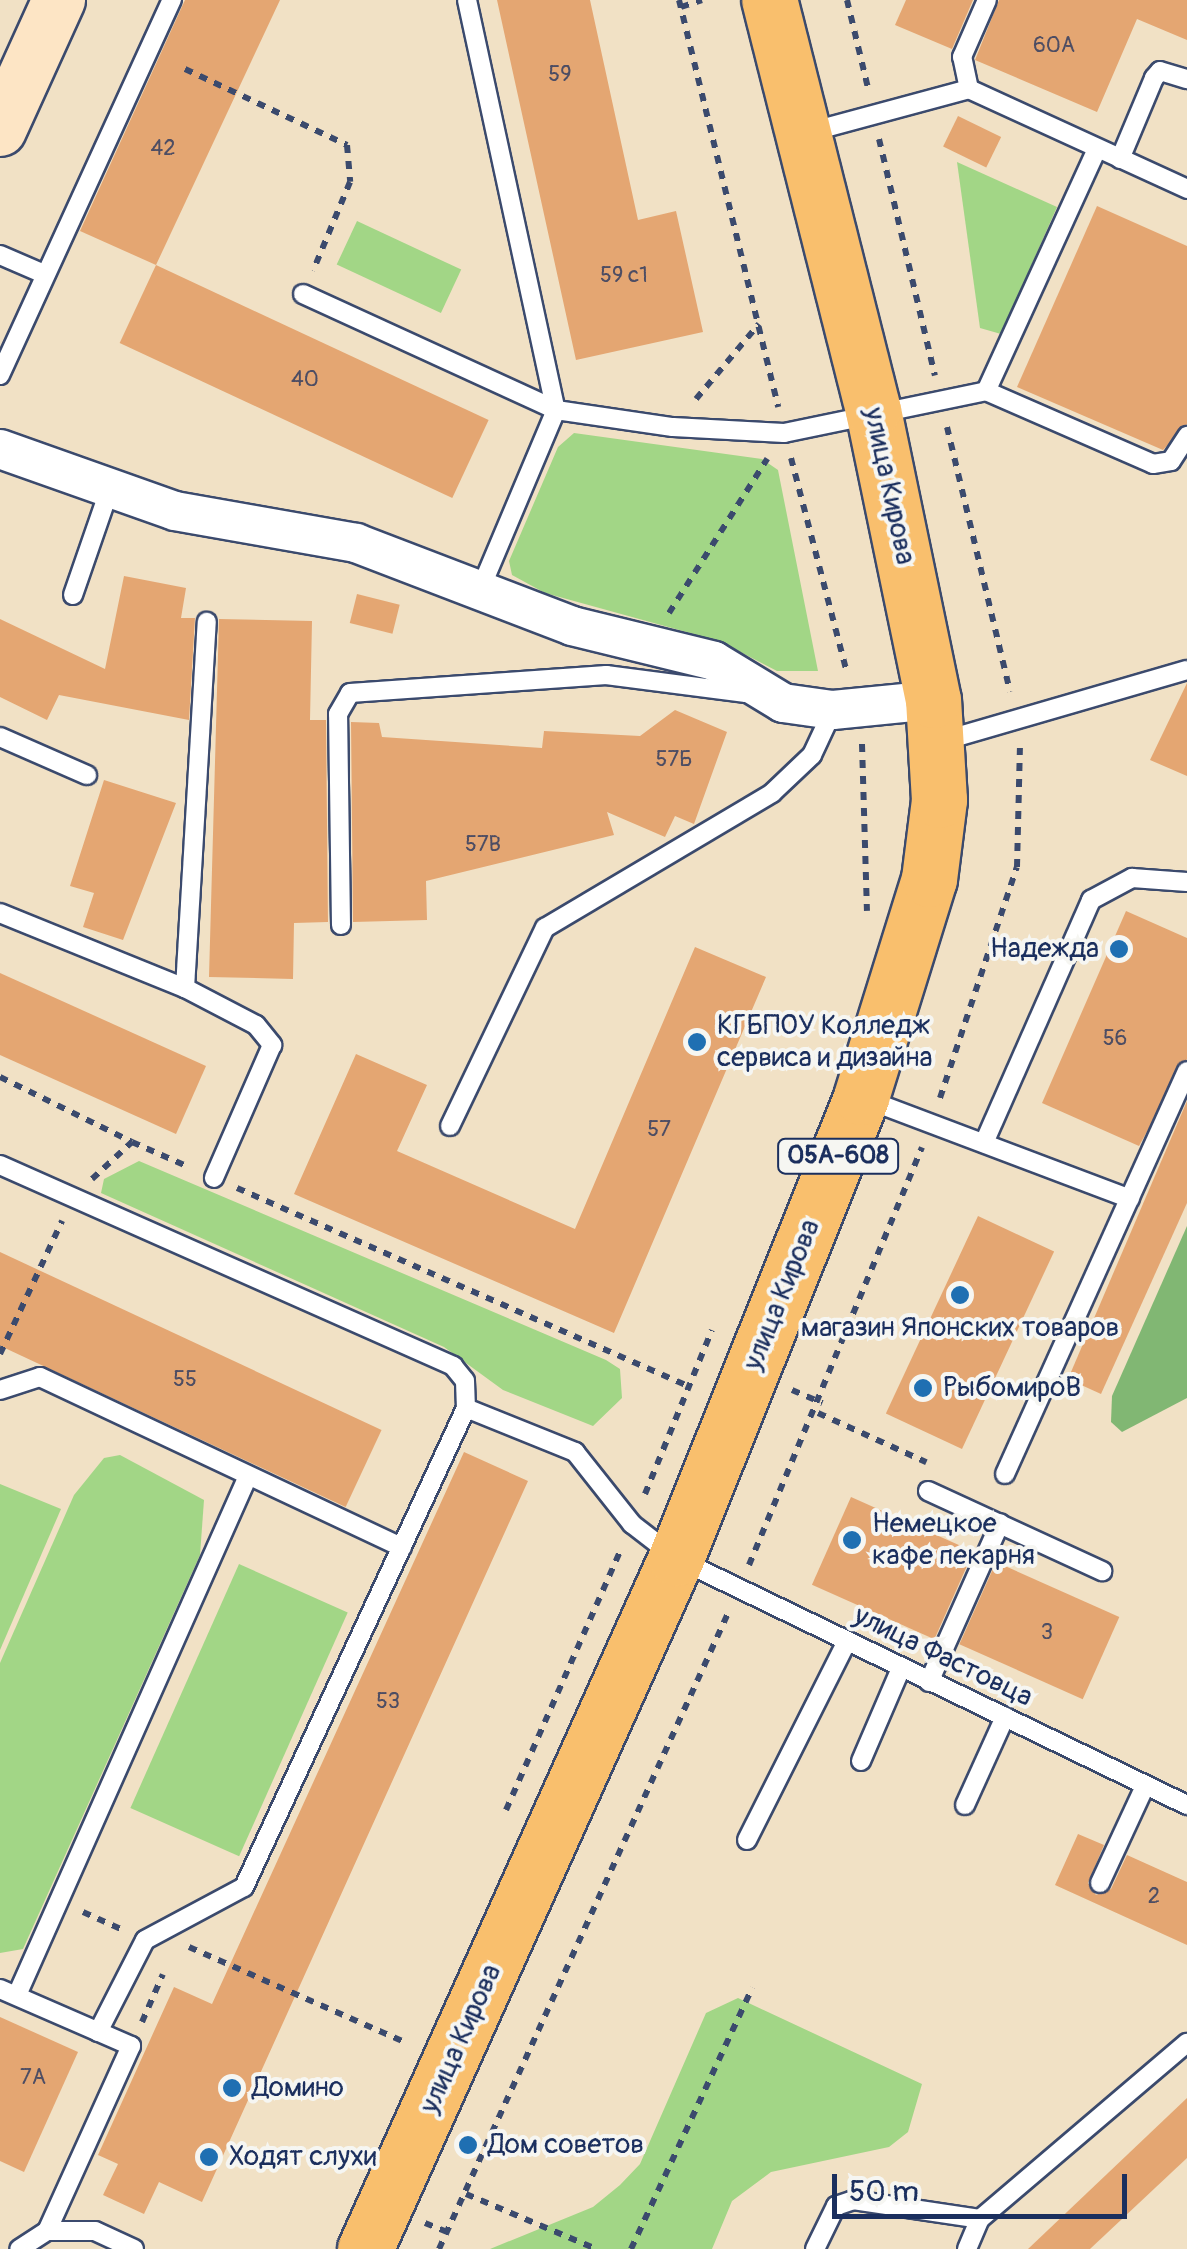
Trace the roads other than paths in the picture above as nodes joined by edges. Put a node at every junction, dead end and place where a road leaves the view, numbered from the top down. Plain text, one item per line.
1 (59, 0) edge
2 (172, 0) edge
3 (467, 0) edge
4 (770, 0) edge
5 (987, 0) edge
6 (1187, 79) edge
7 (969, 89) junction
8 (0, 130) edge
9 (806, 133) junction
10 (1097, 150) junction
11 (1120, 159) junction
12 (1187, 188) edge
13 (0, 254) edge
14 (44, 274) junction
15 (302, 294) road end
16 (0, 375) edge
17 (986, 391) junction
18 (556, 410) junction
19 (873, 410) junction
20 (1187, 436) edge
21 (0, 449) edge
22 (109, 491) junction
23 (480, 590) junction
24 (73, 596) dead end
25 (207, 622) dead end
26 (1187, 670) edge
27 (783, 703) junction
28 (833, 710) junction
29 (936, 721) junction
30 (0, 737) edge
31 (87, 775) dead end
32 (1187, 882) edge
33 (0, 912) edge
34 (341, 925) dead end
35 (185, 988) junction
36 (1187, 1071) edge
37 (861, 1097) junction
38 (450, 1126) dead end
39 (984, 1143) junction
40 (0, 1164) edge
41 (214, 1178) road end
42 (1130, 1199) junction
43 (0, 1390) edge
44 (466, 1408) junction
45 (1005, 1474) dead end
46 (248, 1476) junction
47 (928, 1491) dead end
48 (1000, 1523) junction
49 (402, 1546) junction
50 (676, 1558) junction
51 (1102, 1570) dead end
52 (846, 1641) junction
53 (901, 1668) junction
54 (929, 1682) junction
55 (1004, 1717) junction
56 (862, 1761) dead end
57 (1145, 1786) junction
58 (965, 1805) dead end
59 (1187, 1806) edge
60 (747, 1840) dead end
61 (1100, 1883) dead end
62 (9, 1992) edge
63 (98, 2032) junction
64 (1187, 2043) edge
65 (980, 2219) junction
66 (48, 2232) junction
67 (0, 2244) edge
68 (16, 2249) edge
69 (134, 2249) edge
70 (365, 2249) edge
71 (815, 2249) edge
72 (967, 2249) edge

1 - 8 main road
2 - 14 lane
3 - 18 lane
4 - 9 main road, улица Кирова / 05А-608
5 - 7 lane
6 - 11 lane
7 - 9 lane
7 - 10 lane
9 - 19 main road, улица Кирова / 05А-608
10 - 11 lane
10 - 17 lane
11 - 12 lane
13 - 14 lane
14 - 16 lane
15 - 18 lane
17 - 19 lane
17 - 20 lane
18 - 19 lane
18 - 23 lane
19 - 29 main road, улица Кирова / 05А-608
21 - 22 street
22 - 23 street
22 - 24 lane
23 - 27 street
25 - 35 lane
26 - 29 lane
27 - 28 street
27 - 34 lane
28 - 29 street
28 - 38 lane
29 - 37 main road, улица Кирова / 05А-608
30 - 31 lane
32 - 39 lane
33 - 35 lane
35 - 41 lane
36 - 42 lane
37 - 39 lane
37 - 50 main road, улица Кирова / 05А-608
39 - 42 lane
40 - 44 lane
42 - 45 lane
43 - 46 lane
44 - 49 lane
44 - 50 lane, улица Фастовца
46 - 49 lane
46 - 62 lane
47 - 48 lane
48 - 51 lane
48 - 54 lane
49 - 63 lane
50 - 52 lane, улица Фастовца
50 - 70 main road, улица Кирова / 05А-608
52 - 53 lane, улица Фастовца
52 - 60 lane
53 - 54 lane, улица Фастовца
53 - 56 lane
54 - 55 lane, улица Фастовца
55 - 57 lane, улица Фастовца
55 - 58 lane
57 - 59 lane, улица Фастовца
57 - 61 lane
62 - 63 lane
63 - 66 lane
64 - 65 lane
65 - 71 lane
65 - 72 lane
66 - 68 lane
66 - 69 lane
67 - 68 lane

